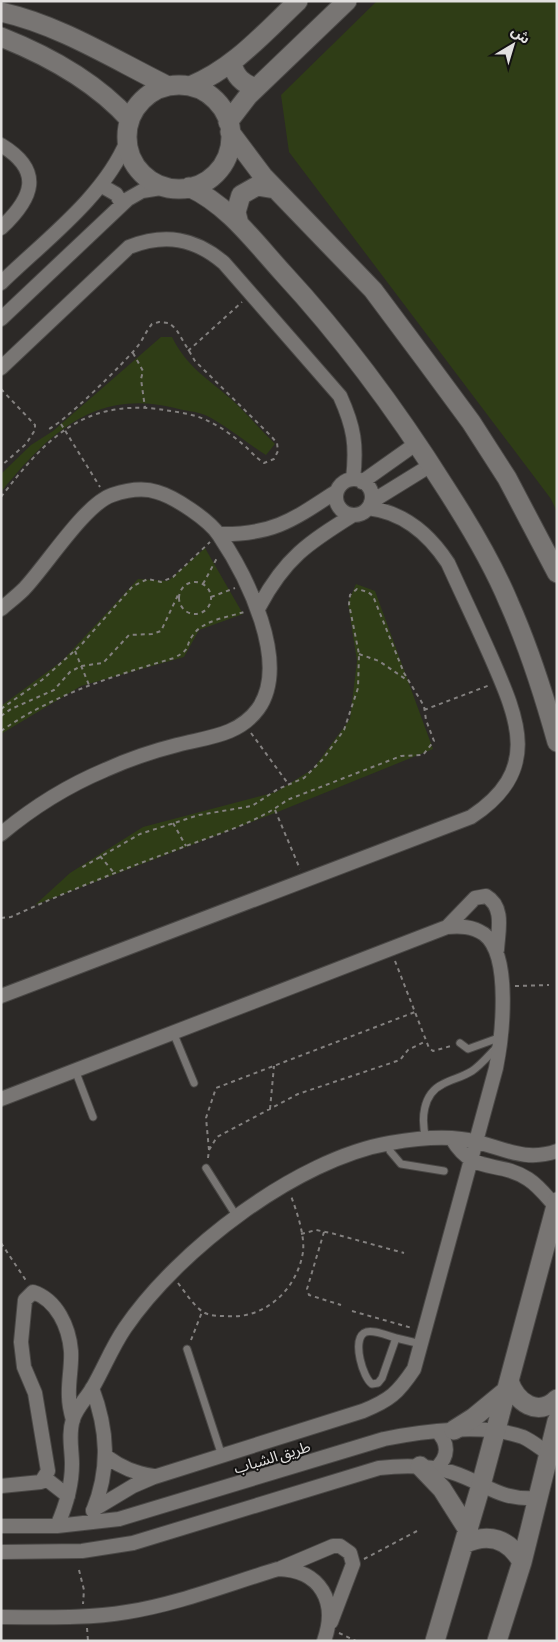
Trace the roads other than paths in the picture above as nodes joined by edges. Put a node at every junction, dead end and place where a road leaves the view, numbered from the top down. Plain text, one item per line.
1 (298, 1) edge
2 (347, 1) edge
3 (1, 12) edge
4 (1, 37) edge
5 (232, 63) junction
6 (168, 86) junction
7 (190, 86) junction
8 (256, 88) junction
9 (130, 120) junction
10 (229, 127) junction
11 (127, 141) junction
12 (1, 145) edge
13 (102, 186) junction
14 (167, 187) junction
15 (189, 187) junction
16 (275, 189) junction
17 (122, 204) junction
18 (239, 224) junction
19 (1, 228) edge
20 (1, 283) edge
21 (1, 319) edge
22 (1, 368) edge
23 (417, 443) junction
24 (431, 465) junction
25 (358, 480) junction
26 (337, 491) junction
27 (370, 505) junction
28 (353, 515) junction
29 (221, 539) junction
30 (557, 573) edge
31 (259, 607) junction
32 (1, 609) edge
33 (555, 733) edge
34 (1, 834) edge
35 (447, 927) junction
36 (496, 950) junction
37 (1, 996) edge
38 (174, 1032) junction
39 (501, 1040) junction
40 (460, 1043) road end
41 (75, 1070) junction
42 (194, 1083) dead end
43 (1, 1099) edge
44 (94, 1117) dead end
45 (426, 1139) junction
46 (452, 1139) junction
47 (474, 1142) junction
48 (389, 1143) junction
49 (557, 1151) edge
50 (469, 1160) junction
51 (206, 1168) road end
52 (444, 1171) dead end
53 (556, 1205) edge
54 (237, 1217) junction
55 (396, 1338) junction
56 (423, 1338) junction
57 (188, 1349) road end
58 (508, 1386) junction
59 (92, 1388) junction
60 (557, 1399) edge
61 (73, 1420) junction
62 (557, 1421) edge
63 (445, 1430) junction
64 (495, 1432) junction
65 (549, 1454) junction
66 (222, 1456) junction
67 (106, 1457) junction
68 (428, 1467) junction
69 (71, 1472) junction
70 (47, 1474) junction
71 (154, 1476) junction
72 (481, 1484) junction
73 (1, 1486) edge
74 (68, 1496) junction
75 (538, 1498) junction
76 (93, 1510) junction
77 (86, 1524) junction
78 (1, 1526) edge
79 (57, 1526) junction
80 (466, 1537) junction
81 (1, 1552) edge
82 (522, 1562) junction
83 (278, 1569) junction
84 (1, 1617) edge
85 (330, 1625) junction
86 (324, 1641) edge
87 (435, 1641) edge
88 (497, 1641) edge

1 - 5 street
2 - 8 street
3 - 6 street
4 - 9 street
5 - 7 street
5 - 8 street
6 - 7 street
6 - 9 street
7 - 10 street
8 - 10 street
9 - 11 street
10 - 15 street
10 - 16 street
11 - 13 street
11 - 14 street
12 - 19 street
13 - 17 street
13 - 20 street
14 - 15 street
14 - 17 street
15 - 18 street
16 - 18 street
16 - 30 street
17 - 21 street
18 - 23 street
22 - 25 street
23 - 24 street
23 - 25 street
24 - 27 street
24 - 33 street
25 - 26 street
25 - 27 street
26 - 28 street
26 - 29 street
27 - 28 street
27 - 37 street
28 - 31 street
29 - 31 street
29 - 32 street
31 - 34 street
35 - 36 street
35 - 36 street
35 - 38 street
36 - 39 street
38 - 41 street
38 - 42 lane
39 - 40 lane
39 - 45 lane
39 - 47 street
41 - 43 street
41 - 44 lane
45 - 46 street
45 - 48 street
46 - 47 street
46 - 50 street
47 - 49 street
47 - 50 street
48 - 52 lane
48 - 54 street
50 - 53 street
50 - 56 street
51 - 54 lane
53 - 58 street
54 - 59 street
55 - 55 lane
55 - 56 lane
56 - 66 street
57 - 66 lane
58 - 60 street
58 - 63 street
58 - 64 street
59 - 61 street
59 - 67 street
61 - 69 street
61 - 70 street
62 - 65 street
63 - 64 street, طريق الشباب
63 - 68 street
63 - 77 street, طريق الشباب
64 - 65 street, طريق الشباب
64 - 72 street
65 - 75 street
66 - 71 street
67 - 71 street
67 - 76 street
68 - 72 street
68 - 80 street
68 - 81 street
69 - 70 street
69 - 74 street
70 - 73 street
70 - 74 street
71 - 76 street
72 - 75 street
72 - 80 street
74 - 79 street
75 - 82 street
76 - 77 street
77 - 79 street, طريق الشباب
78 - 79 street, طريق الشباب
80 - 82 street
80 - 87 street
82 - 88 street
83 - 84 street
83 - 85 street
83 - 85 street
85 - 86 street

